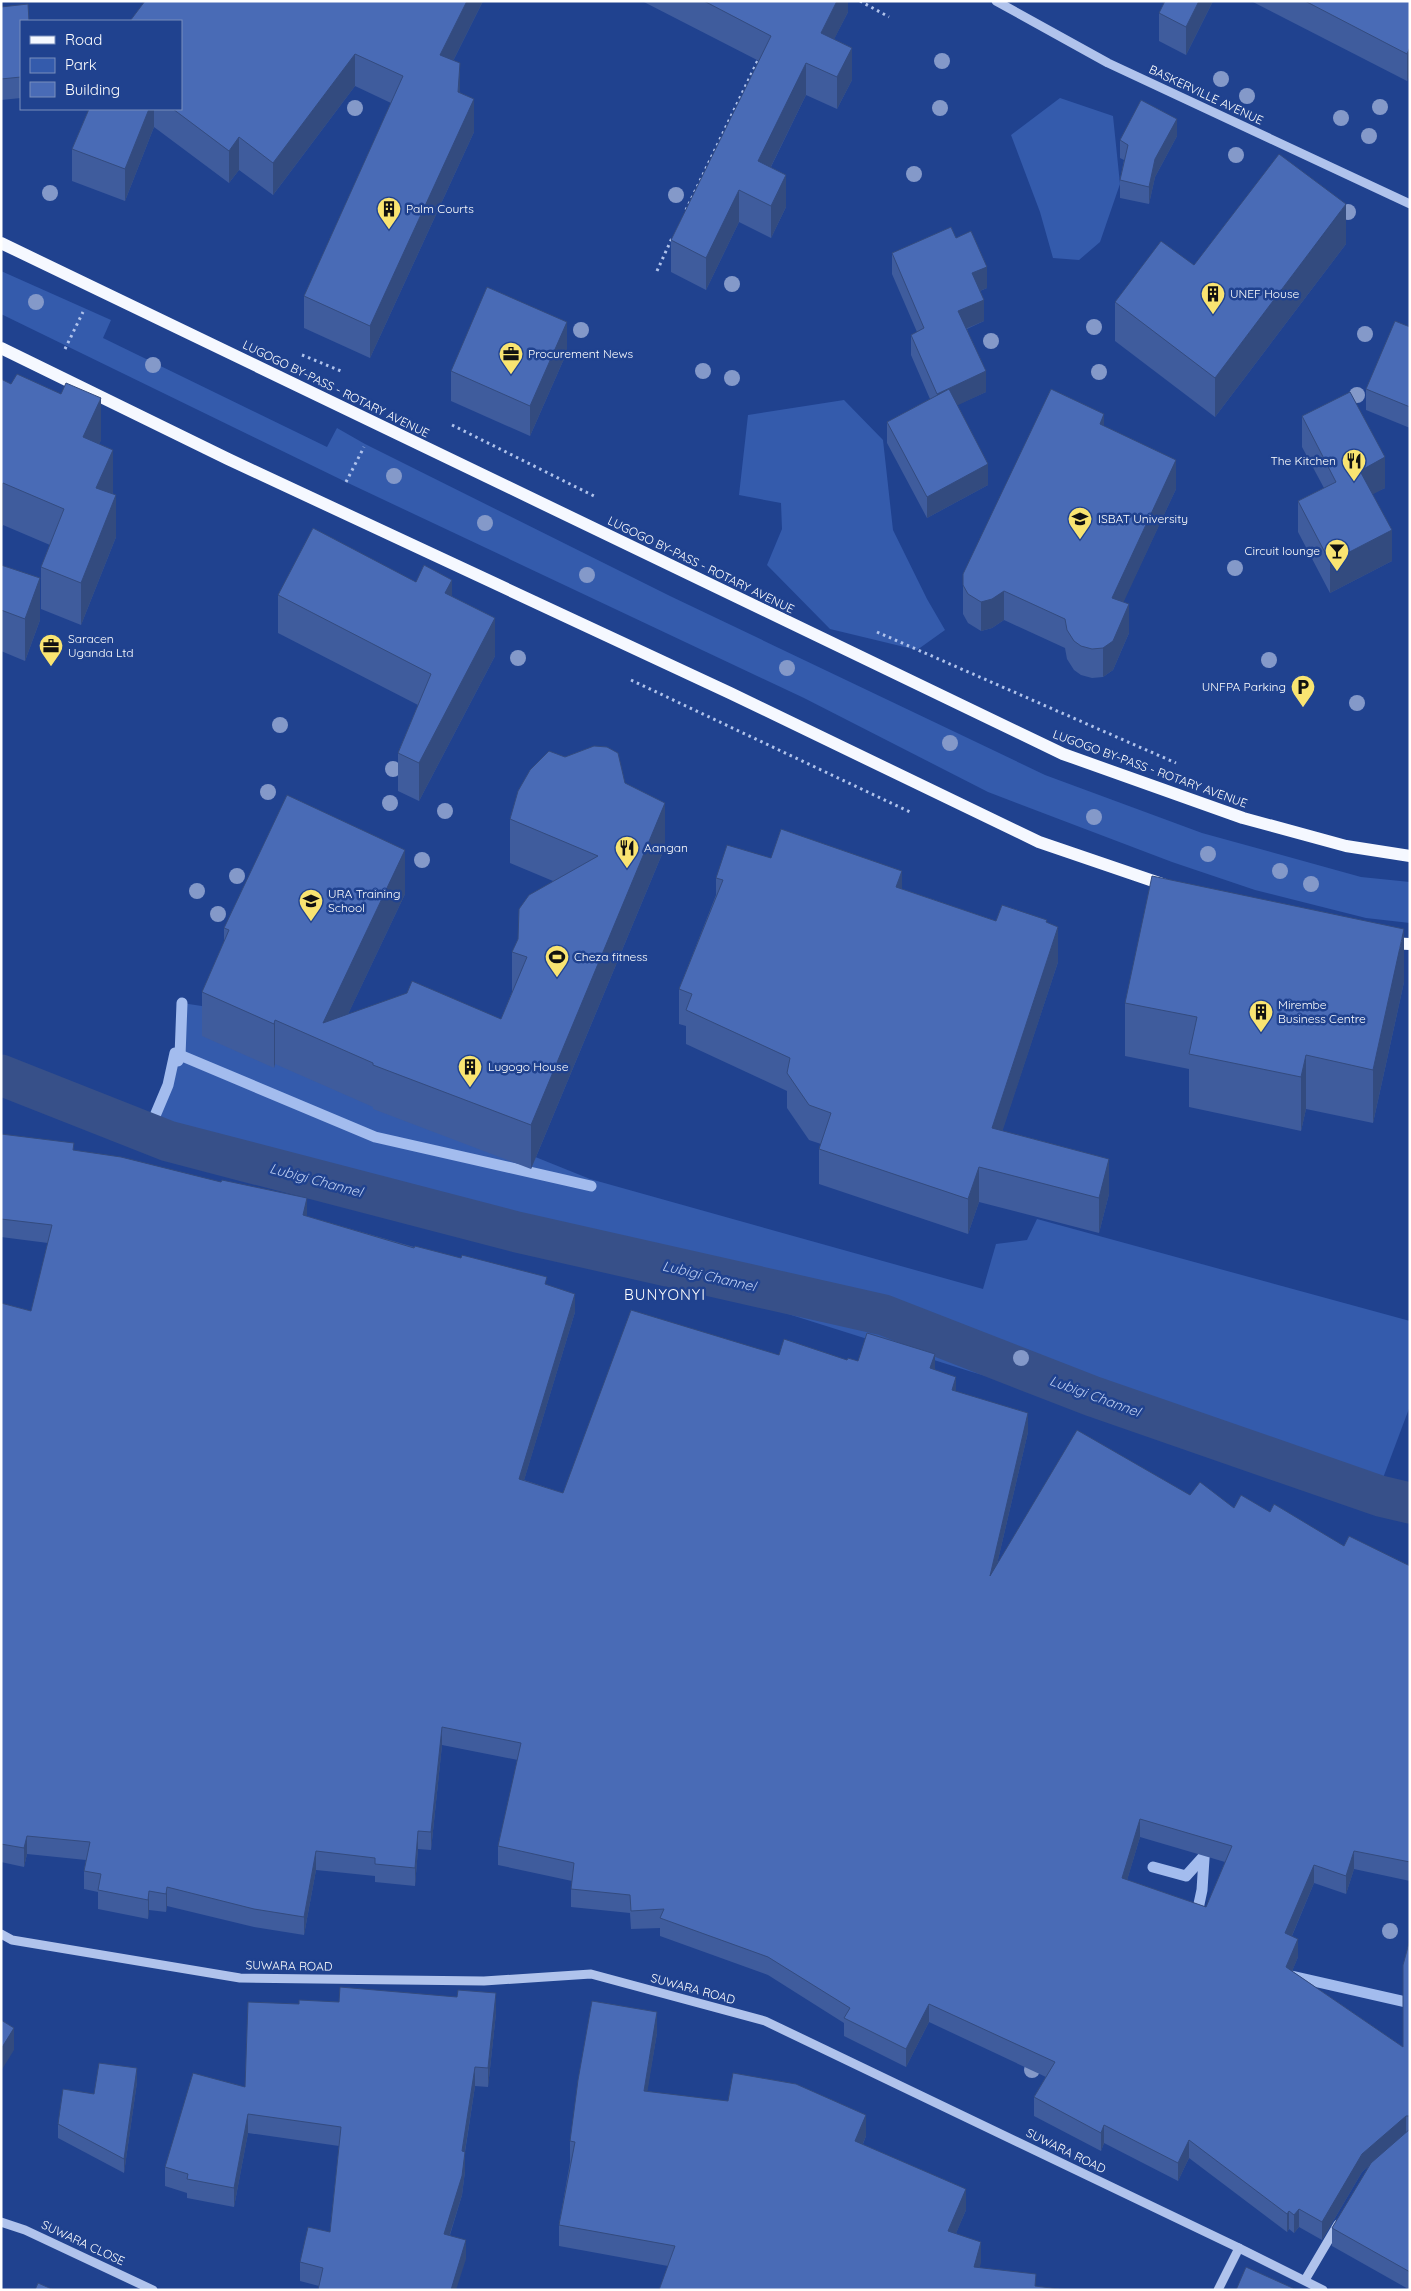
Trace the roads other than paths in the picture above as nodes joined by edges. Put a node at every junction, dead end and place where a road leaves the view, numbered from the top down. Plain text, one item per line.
1 (996, 1) edge
2 (1410, 204) edge
3 (1, 243) edge
4 (1, 348) edge
5 (1410, 856) edge
6 (1175, 888) edge
7 (1372, 942) edge
8 (1410, 944) edge
9 (1, 1934) edge
10 (1341, 2220) edge
11 (1, 2222) edge
12 (1239, 2248) junction
13 (1305, 2280) junction
14 (153, 2290) edge
15 (1218, 2290) edge
16 (1323, 2290) edge

1 - 2 street, BASKERVILLE AVENUE
3 - 5 main road, LUGOGO BY-PASS - ROTARY AVENUE
4 - 6 main road
7 - 8 main road
9 - 12 street, SUWARA ROAD
10 - 13 street
11 - 14 street, SUWARA CLOSE
12 - 13 street, SUWARA ROAD
12 - 15 street
13 - 16 street, SUWARA ROAD

